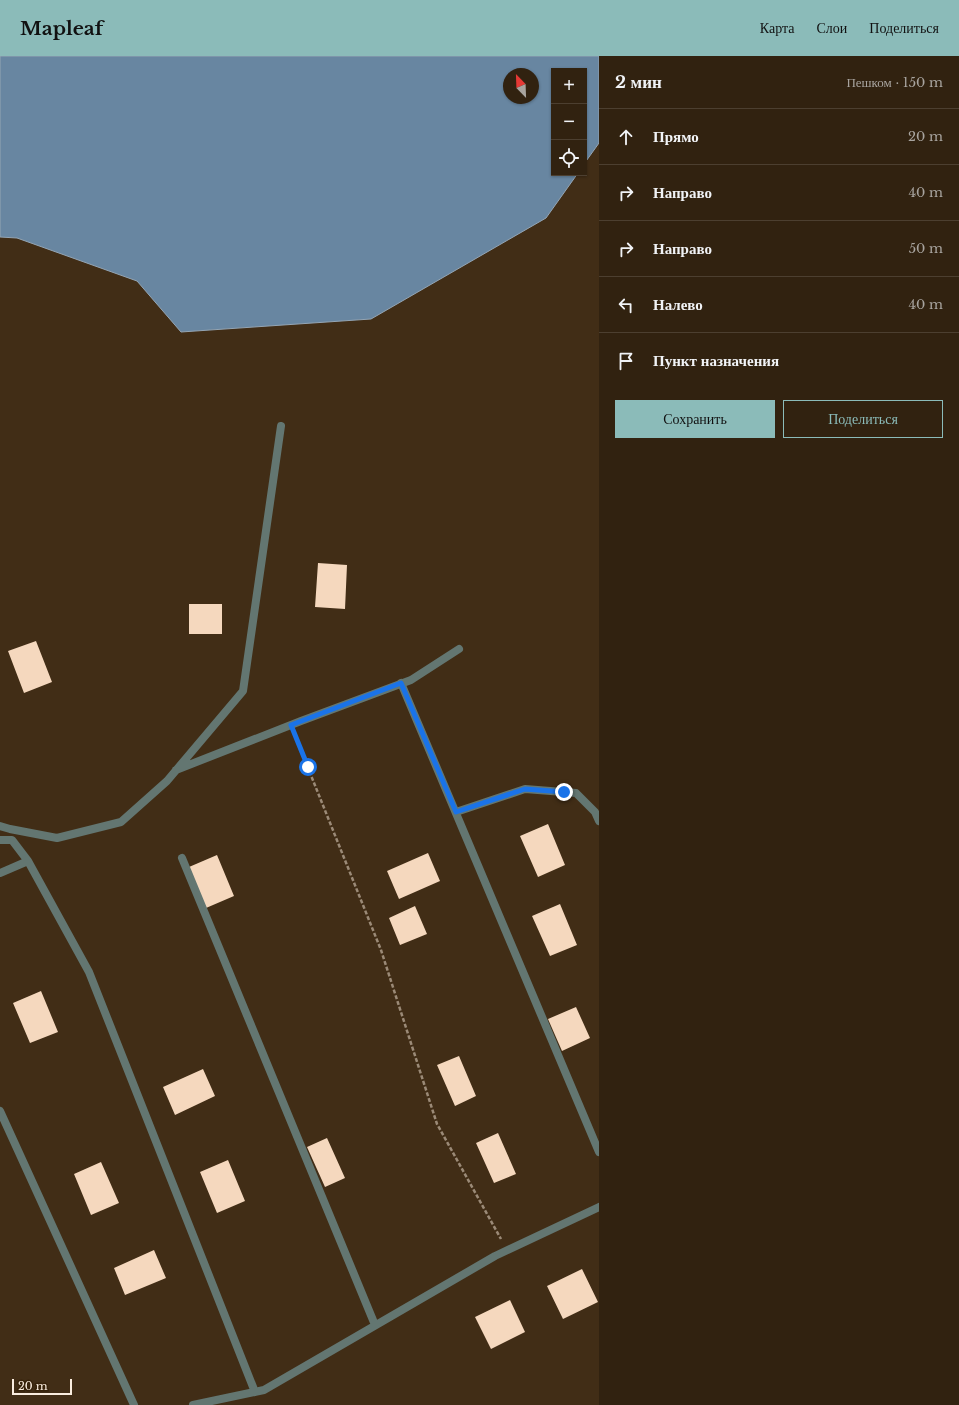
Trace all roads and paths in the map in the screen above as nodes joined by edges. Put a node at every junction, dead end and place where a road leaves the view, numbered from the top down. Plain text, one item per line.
1 (281, 426) dead end
2 (459, 648) dead end
3 (401, 683) junction
4 (291, 725) junction
5 (176, 771) junction
6 (456, 812) junction
7 (599, 821) edge
8 (0, 826) edge
9 (10, 829) junction
10 (0, 840) edge
11 (12, 840) junction
12 (182, 858) dead end
13 (28, 861) junction
14 (0, 873) edge
15 (0, 1111) edge
16 (599, 1152) edge
17 (599, 1207) edge
18 (507, 1250) junction
19 (375, 1325) junction
20 (255, 1392) junction
21 (134, 1405) edge
22 (193, 1405) edge

1 - 5 lane
2 - 3 lane
3 - 4 lane
3 - 6 lane
4 - 5 lane
4 - 18 path
5 - 9 lane
6 - 7 lane
6 - 16 lane
8 - 9 lane
9 - 11 lane
10 - 11 lane
11 - 13 lane
12 - 19 lane
13 - 14 lane
13 - 20 lane
15 - 21 lane
17 - 18 lane
18 - 19 lane
19 - 20 lane
20 - 22 lane

